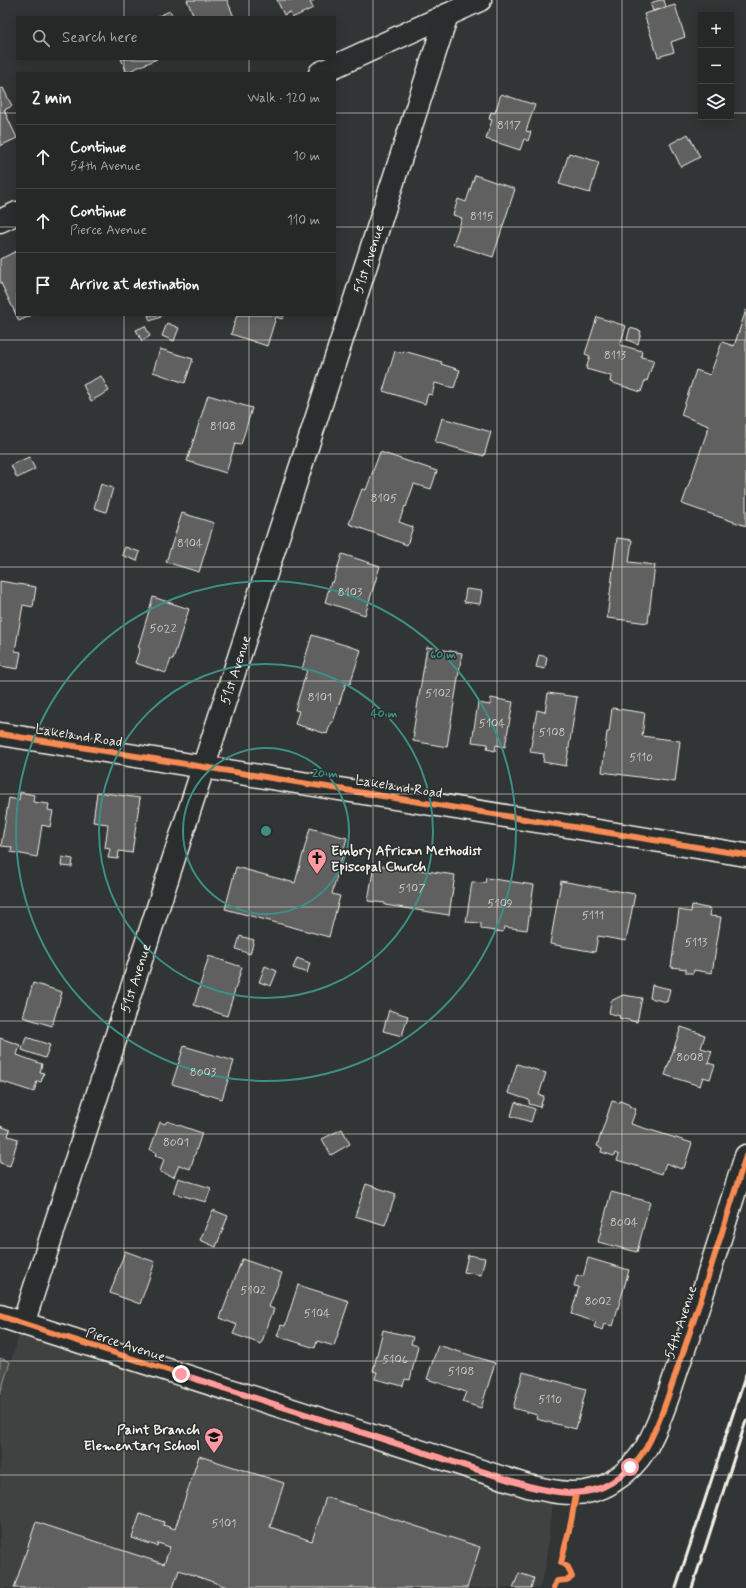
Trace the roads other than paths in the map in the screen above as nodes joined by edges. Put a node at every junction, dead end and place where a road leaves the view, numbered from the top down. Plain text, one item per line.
1 (480, 0) edge
2 (447, 15) junction
3 (322, 72) edge
4 (16, 213) edge
5 (0, 221) edge
6 (0, 734) edge
7 (203, 768) junction
8 (746, 855) edge
9 (746, 1156) edge
10 (0, 1316) edge
11 (23, 1324) junction
12 (612, 1482) joint

1 - 2 street
2 - 3 street
2 - 7 street, 51st Avenue
4 - 5 street
6 - 7 street, Lakeland Road
7 - 8 street, Lakeland Road
7 - 11 street, 51st Avenue
9 - 12 street, 54th Avenue
10 - 11 street, Pierce Avenue
11 - 12 street, Pierce Avenue

